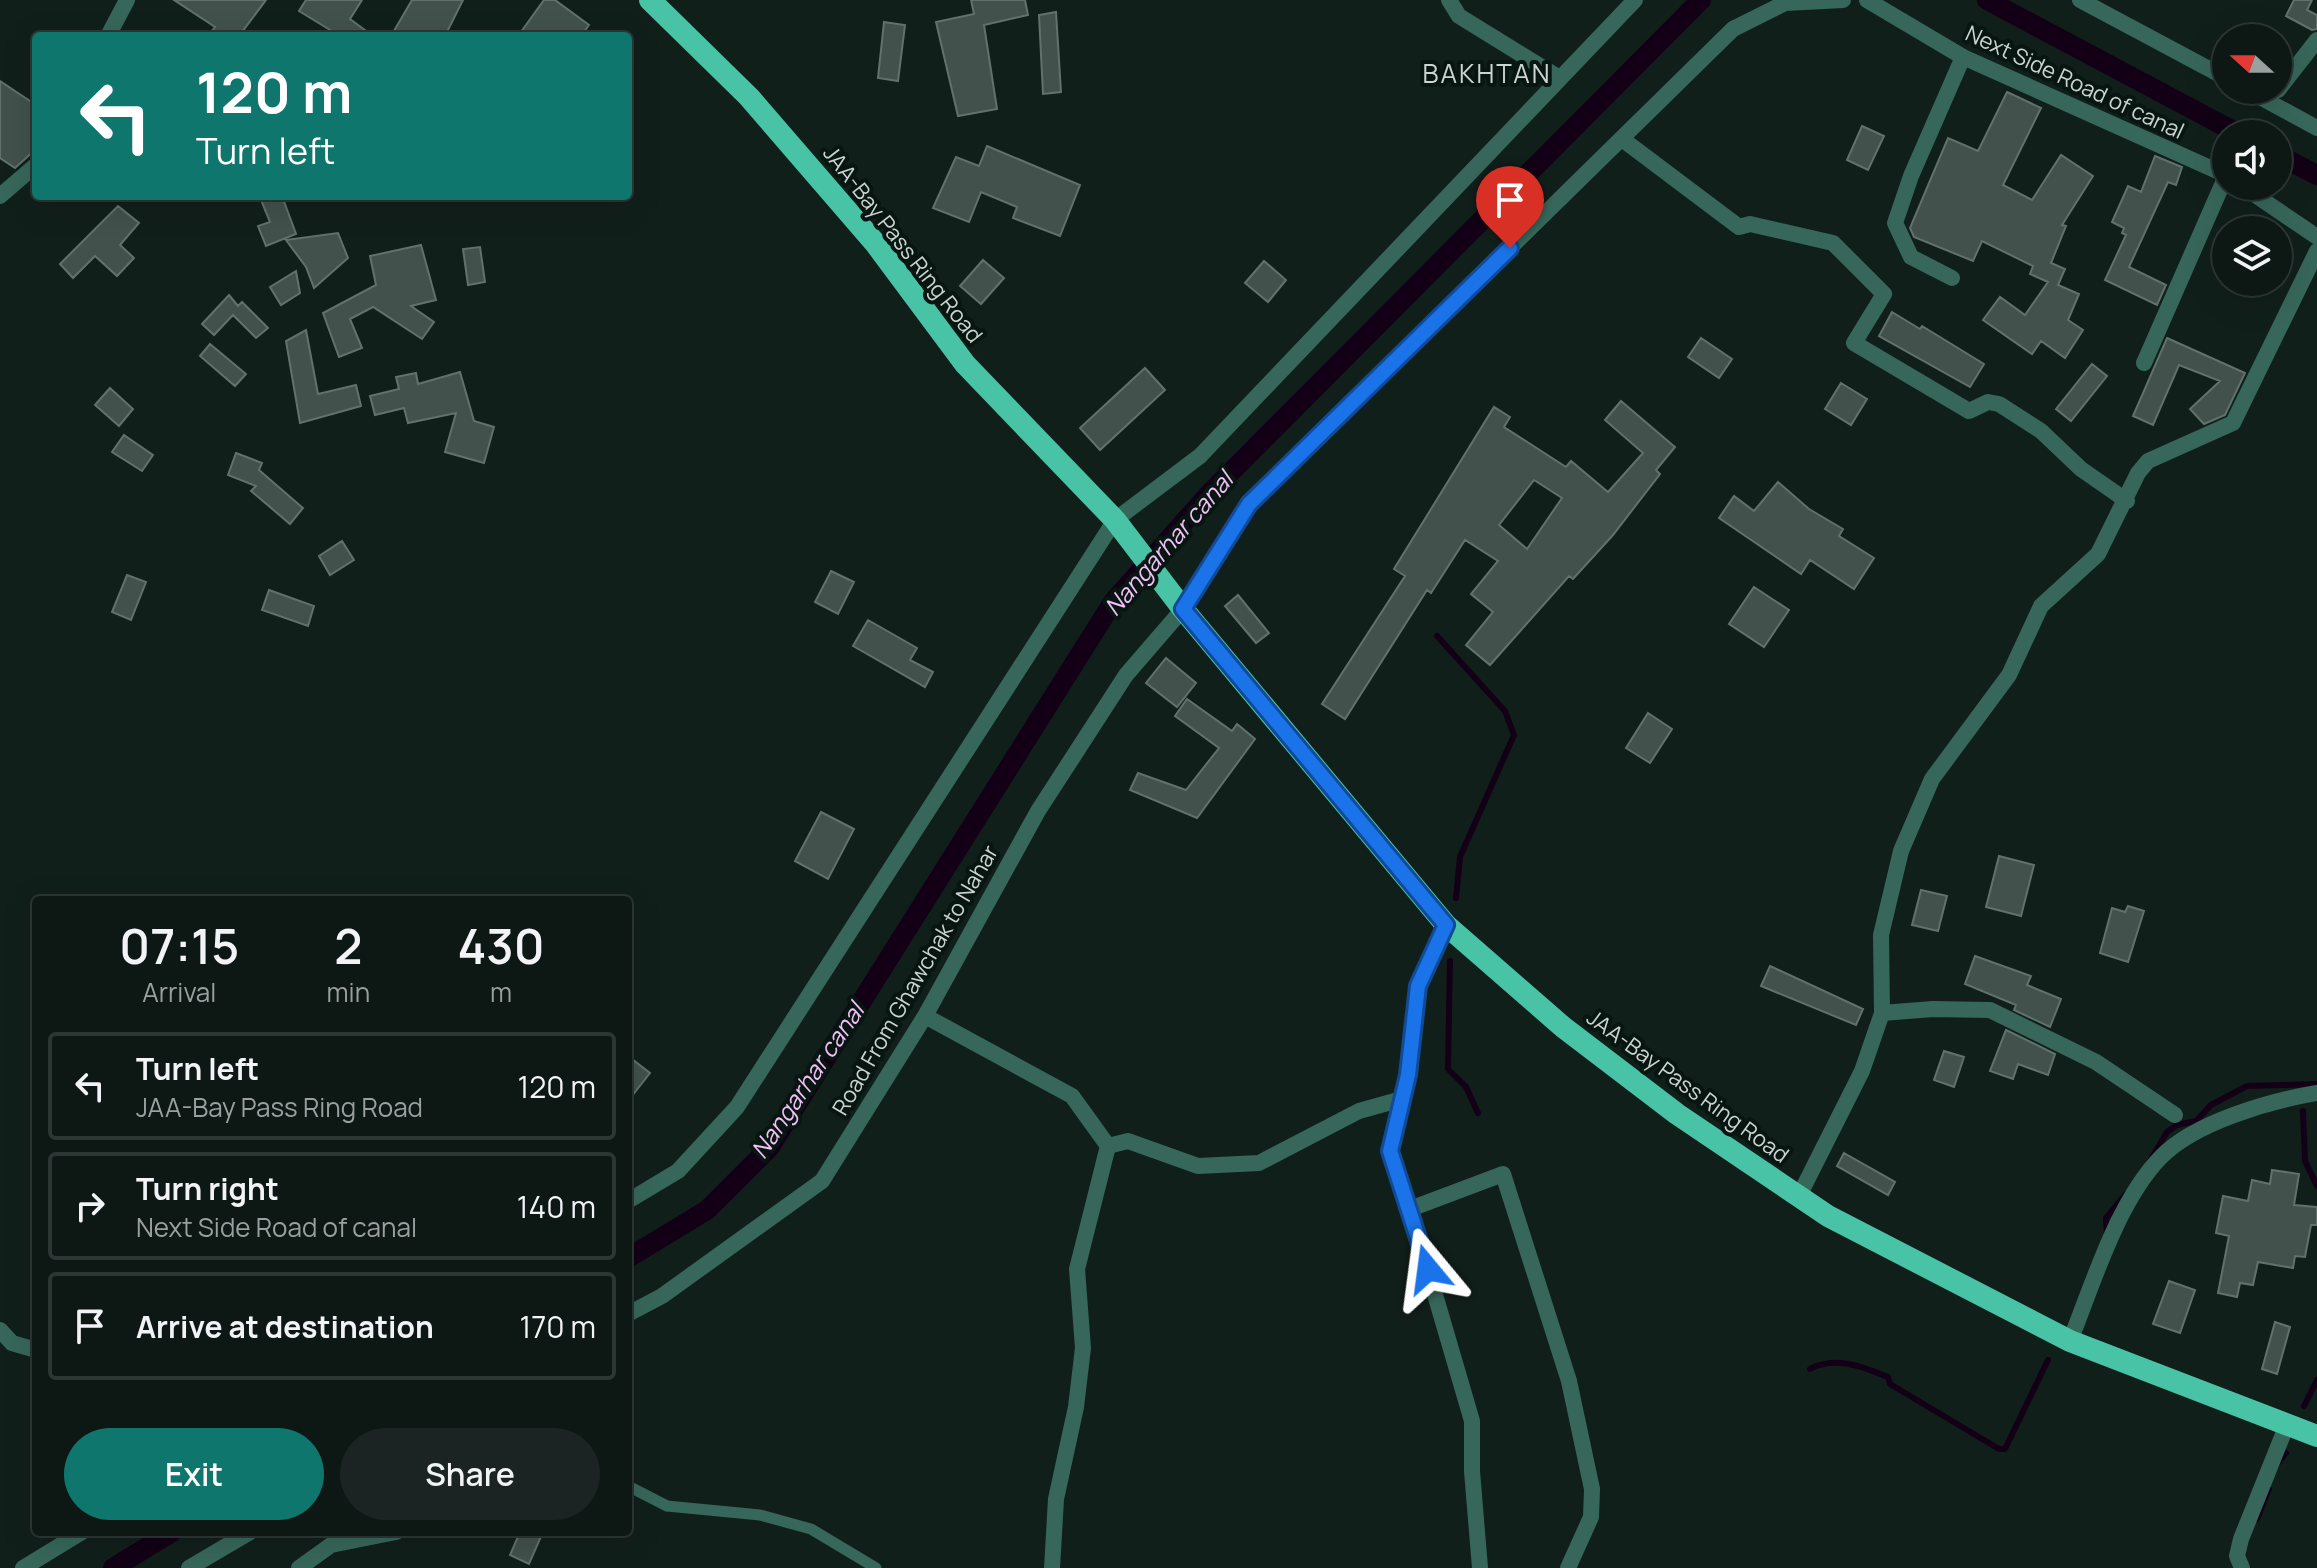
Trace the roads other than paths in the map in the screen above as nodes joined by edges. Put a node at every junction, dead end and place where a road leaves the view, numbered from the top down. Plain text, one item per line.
1 (127, 0) edge
2 (650, 0) edge
3 (1449, 0) edge
4 (1635, 0) edge
5 (1843, 0) edge
6 (1867, 0) edge
7 (2080, 0) edge
8 (110, 32) edge
9 (2317, 40) edge
10 (1963, 57) junction
11 (2212, 71) edge
12 (2292, 72) edge
13 (1558, 77) junction
14 (2287, 104) edge
15 (2317, 128) edge
16 (1622, 139) junction
17 (32, 168) edge
18 (2212, 170) edge
19 (0, 196) edge
20 (2215, 200) edge
21 (2263, 200) edge
22 (2317, 237) edge
23 (2317, 251) edge
24 (1952, 278) dead end
25 (2144, 363) dead end
26 (2127, 501) junction
27 (1115, 520) junction
28 (1183, 609) junction
29 (1446, 925) junction
30 (1882, 1013) junction
31 (925, 1016) junction
32 (2317, 1093) edge
33 (1402, 1099) junction
34 (2175, 1115) dead end
35 (1108, 1146) junction
36 (1798, 1198) junction
37 (632, 1199) edge
38 (1410, 1209) junction
39 (632, 1312) edge
40 (0, 1330) edge
41 (2070, 1341) junction
42 (32, 1349) edge
43 (2286, 1427) junction
44 (2317, 1436) edge
45 (632, 1488) edge
46 (75, 1536) edge
47 (243, 1536) edge
48 (376, 1536) edge
49 (23, 1568) edge
50 (189, 1568) edge
51 (299, 1568) edge
52 (876, 1568) edge
53 (1052, 1568) edge
54 (1480, 1568) edge
55 (1568, 1568) edge
56 (2242, 1568) edge

1 - 8 street
2 - 27 highway, JAA-Bay Pass Ring Road
3 - 13 street
4 - 13 street
5 - 16 street
6 - 10 street, Next Side Road of canal
7 - 11 street
9 - 12 street
10 - 18 street, Next Side Road of canal
10 - 24 street
13 - 27 street
14 - 15 street
16 - 26 street
16 - 28 street
17 - 19 street
20 - 25 street
21 - 22 street
23 - 26 street
26 - 30 street
27 - 28 highway, JAA-Bay Pass Ring Road
27 - 37 street
28 - 29 highway, JAA-Bay Pass Ring Road
28 - 31 street, Road From Ghawchak to Nahar
29 - 33 street
29 - 36 highway, JAA-Bay Pass Ring Road
30 - 34 street
30 - 36 street
31 - 35 street
31 - 39 street, Road From Ghawchak to Nahar
32 - 41 street
33 - 35 street
33 - 38 street
35 - 53 street
36 - 41 highway, JAA-Bay Pass Ring Road
38 - 54 street
38 - 55 street
40 - 42 street
41 - 43 highway, JAA-Bay Pass Ring Road
43 - 44 highway, JAA-Bay Pass Ring Road
43 - 56 street
45 - 52 lane
46 - 49 street
47 - 50 street
48 - 51 street

